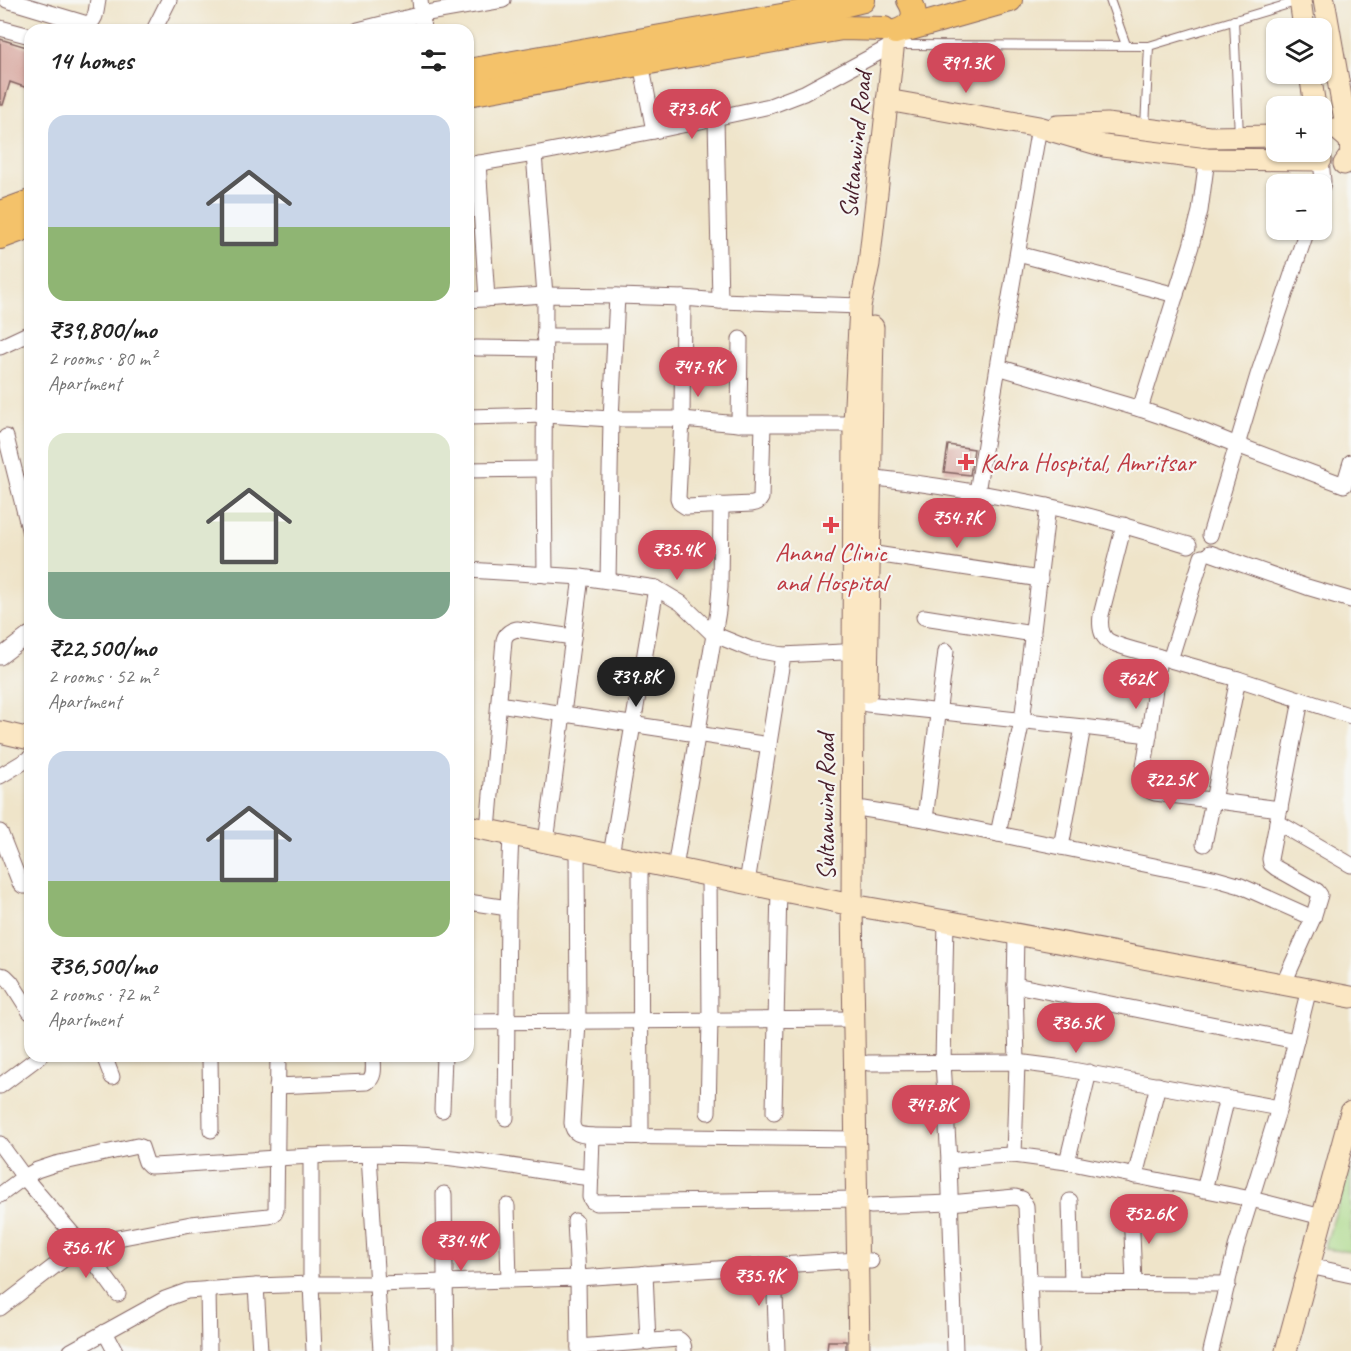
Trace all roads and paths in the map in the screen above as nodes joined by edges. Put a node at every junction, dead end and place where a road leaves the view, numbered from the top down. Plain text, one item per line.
1 (7, 0) edge
2 (98, 0) edge
3 (170, 0) edge
4 (503, 0) edge
5 (863, 0) edge
6 (879, 0) edge
7 (909, 0) edge
8 (1010, 0) edge
9 (1110, 0) edge
10 (1300, 0) edge
11 (1324, 0) edge
12 (421, 7) edge
13 (1303, 18) edge
14 (1234, 20) junction
15 (157, 24) edge
16 (374, 24) edge
17 (422, 24) edge
18 (0, 28) edge
19 (24, 34) edge
20 (894, 34) junction
21 (1126, 45) junction
22 (1149, 46) junction
23 (641, 63) junction
24 (474, 70) edge
25 (474, 93) edge
26 (887, 100) junction
27 (716, 119) junction
28 (1039, 127) junction
29 (1145, 129) junction
30 (1332, 129) edge
31 (654, 131) junction
32 (1239, 136) junction
33 (1266, 136) edge
34 (1351, 141) edge
35 (534, 154) junction
36 (1266, 157) edge
37 (1207, 159) junction
38 (1332, 161) edge
39 (474, 164) edge
40 (1347, 166) edge
41 (474, 174) edge
42 (1332, 177) edge
43 (24, 204) edge
44 (0, 213) edge
45 (24, 228) edge
46 (0, 237) edge
47 (1304, 240) edge
48 (1018, 254) junction
49 (869, 264) junction
50 (545, 295) junction
51 (1176, 295) junction
52 (617, 296) junction
53 (683, 298) junction
54 (487, 299) junction
55 (474, 300) edge
56 (720, 301) junction
57 (860, 306) junction
58 (24, 336) edge
59 (615, 336) junction
60 (740, 339) dead end
61 (544, 342) junction
62 (0, 347) edge
63 (476, 348) dead end
64 (998, 367) junction
65 (1140, 409) junction
66 (545, 415) junction
67 (474, 417) edge
68 (611, 418) junction
69 (681, 419) junction
70 (740, 424) junction
71 (763, 424) junction
72 (854, 424) junction
73 (6, 437) dead end
74 (1237, 445) junction
75 (1351, 462) edge
76 (544, 469) junction
77 (474, 471) edge
78 (862, 476) junction
79 (1348, 486) edge
80 (977, 492) junction
81 (24, 494) edge
82 (721, 505) junction
83 (1048, 506) junction
84 (1124, 525) junction
85 (1210, 535) junction
86 (1189, 545) junction
87 (869, 553) junction
88 (1206, 555) junction
89 (474, 570) edge
90 (545, 575) junction
91 (581, 577) junction
92 (1040, 579) junction
93 (608, 580) junction
94 (656, 588) junction
95 (1351, 600) edge
96 (924, 617) dead end
97 (713, 634) junction
98 (1033, 634) junction
99 (573, 637) junction
100 (24, 639) edge
101 (860, 651) junction
102 (946, 651) dead end
103 (783, 655) junction
104 (0, 657) edge
105 (1164, 658) junction
106 (1238, 680) junction
107 (1301, 700) junction
108 (499, 704) junction
109 (867, 704) junction
110 (939, 712) junction
111 (563, 714) junction
112 (1351, 716) edge
113 (1023, 721) junction
114 (633, 724) junction
115 (1083, 727) junction
116 (0, 732) edge
117 (697, 735) junction
118 (1149, 735) junction
119 (24, 738) edge
120 (769, 745) junction
121 (24, 762) edge
122 (0, 776) edge
123 (1214, 800) junction
124 (864, 809) junction
125 (1279, 816) junction
126 (925, 819) junction
127 (478, 828) edge
128 (0, 832) edge
129 (998, 834) junction
130 (511, 835) junction
131 (546, 842) junction
132 (1204, 844) dead end
133 (1061, 847) junction
134 (577, 848) junction
135 (611, 855) junction
136 (640, 862) junction
137 (1351, 865) edge
138 (675, 868) junction
139 (708, 875) junction
140 (747, 883) junction
141 (24, 886) edge
142 (779, 889) junction
143 (474, 903) edge
144 (858, 906) junction
145 (508, 908) junction
146 (1313, 918) junction
147 (946, 921) junction
148 (1016, 934) junction
149 (0, 975) edge
150 (1014, 985) junction
151 (1283, 985) junction
152 (1309, 989) junction
153 (1351, 997) edge
154 (24, 999) edge
155 (854, 1019) junction
156 (710, 1020) junction
157 (776, 1020) junction
158 (642, 1021) junction
159 (474, 1022) edge
160 (507, 1022) junction
161 (578, 1022) junction
162 (1296, 1041) junction
163 (32, 1062) edge
164 (106, 1062) edge
165 (210, 1062) edge
166 (278, 1062) edge
167 (373, 1062) edge
168 (444, 1062) edge
169 (944, 1062) junction
170 (1017, 1062) junction
171 (868, 1063) junction
172 (1089, 1072) junction
173 (112, 1077) dead end
174 (1158, 1085) junction
175 (0, 1086) edge
176 (277, 1086) junction
177 (1227, 1098) junction
178 (1279, 1108) junction
179 (442, 1110) dead end
180 (708, 1112) dead end
181 (774, 1112) dead end
182 (1351, 1112) edge
183 (506, 1118) dead end
184 (211, 1130) dead end
185 (592, 1136) junction
186 (641, 1137) junction
187 (1348, 1138) edge
188 (856, 1139) junction
189 (0, 1144) edge
190 (369, 1155) junction
191 (1014, 1155) junction
192 (311, 1156) junction
193 (277, 1158) junction
194 (949, 1161) junction
195 (1067, 1162) junction
196 (1135, 1176) junction
197 (24, 1177) junction
198 (591, 1178) junction
199 (1204, 1190) junction
200 (444, 1194) dead end
201 (0, 1195) edge
202 (1251, 1199) junction
203 (1070, 1201) dead end
204 (864, 1203) junction
205 (950, 1203) junction
206 (507, 1206) dead end
207 (1131, 1208) dead end
208 (1322, 1217) junction
209 (575, 1221) dead end
210 (82, 1245) junction
211 (864, 1261) junction
212 (774, 1266) junction
213 (1309, 1266) junction
214 (645, 1273) junction
215 (1351, 1275) edge
216 (578, 1278) junction
217 (509, 1280) junction
218 (445, 1281) junction
219 (1029, 1283) junction
220 (1072, 1283) junction
221 (311, 1284) junction
222 (377, 1284) junction
223 (1134, 1284) junction
224 (1228, 1284) junction
225 (256, 1286) junction
226 (208, 1289) junction
227 (118, 1294) dead end
228 (0, 1308) edge
229 (105, 1332) junction
230 (648, 1342) junction
231 (579, 1349) edge
232 (71, 1351) edge
233 (115, 1351) edge
234 (209, 1351) edge
235 (260, 1351) edge
236 (314, 1351) edge
237 (381, 1351) edge
238 (446, 1351) edge
239 (684, 1351) edge
240 (777, 1351) edge
241 (859, 1351) edge
242 (872, 1351) edge
243 (955, 1351) edge
244 (1032, 1351) edge
245 (1211, 1351) edge
246 (1286, 1351) edge

1 - 2 street
3 - 15 street
4 - 12 street
5 - 24 main road
6 - 20 main road
7 - 20 main road
8 - 20 main road
9 - 21 lane
10 - 13 main road
10 - 14 lane
11 - 34 main road
12 - 16 street
12 - 17 street
14 - 22 lane
14 - 32 lane
18 - 19 street
20 - 21 lane
20 - 23 main road
20 - 26 main road, Sultanwind Road
20 - 27 street
21 - 22 lane
22 - 29 lane
23 - 25 main road
23 - 31 street
26 - 28 main road
26 - 49 main road, Sultanwind Road
27 - 31 street
27 - 56 street
28 - 29 main road
28 - 37 main road
28 - 48 street
29 - 32 main road
30 - 34 main road
31 - 35 street
32 - 33 main road
34 - 40 main road
35 - 39 street
35 - 50 street
36 - 37 main road
37 - 51 street
38 - 40 main road
40 - 42 street
41 - 54 street
43 - 44 main road
45 - 46 main road
47 - 74 street
48 - 51 street
48 - 64 street
49 - 57 main road, Sultanwind Road
49 - 78 main road, Sultanwind Road
50 - 52 street
50 - 54 street
50 - 61 street
51 - 65 street
52 - 53 street
52 - 59 street
53 - 56 street
53 - 69 street
54 - 55 street
56 - 57 street
57 - 72 main road, Sultanwind Road
58 - 62 street
59 - 61 street
59 - 68 street
60 - 70 street
61 - 63 street
61 - 66 street
64 - 65 street
64 - 80 street
65 - 74 street
66 - 67 street
66 - 68 street
66 - 76 street
68 - 69 street
68 - 93 street
69 - 70 street
69 - 82 street
70 - 71 street
71 - 72 street
71 - 82 street
72 - 78 main road, Sultanwind Road
73 - 81 street
74 - 79 street
74 - 85 street
75 - 79 street
76 - 77 street
76 - 90 street
78 - 80 street
78 - 87 main road, Sultanwind Road
78 - 101 main road, Sultanwind Road
80 - 83 street
82 - 97 street
83 - 84 street
83 - 92 street
84 - 86 street
84 - 105 street
85 - 86 street
85 - 88 street
86 - 88 street
87 - 92 street
87 - 101 main road, Sultanwind Road
88 - 95 street
88 - 105 street
89 - 90 street
90 - 91 street
91 - 93 street
91 - 99 street
92 - 98 street
93 - 94 street
94 - 97 street
94 - 114 street
96 - 98 street
97 - 103 street
97 - 117 street
98 - 113 street
99 - 108 street
99 - 111 street
100 - 104 street
101 - 103 street
101 - 109 main road, Sultanwind Road
101 - 144 main road, Sultanwind Road
102 - 110 street
103 - 120 street
105 - 106 street
105 - 118 street
106 - 107 street
106 - 123 street
107 - 112 street
107 - 125 street
108 - 111 street
108 - 127 street
109 - 110 street
109 - 124 main road, Sultanwind Road
110 - 113 street
110 - 126 street
111 - 114 street
111 - 131 street
113 - 115 street
113 - 129 street
114 - 117 street
114 - 135 street
115 - 118 street
115 - 133 street
116 - 119 main road
117 - 120 street
117 - 138 street
118 - 123 street
120 - 140 street
121 - 122 street
123 - 125 street
123 - 132 street
124 - 126 street
124 - 144 main road, Sultanwind Road
125 - 137 street
125 - 146 street
126 - 129 street
127 - 130 main road
128 - 141 street
129 - 133 street
130 - 131 main road
130 - 145 street
131 - 134 main road
133 - 146 street
134 - 135 main road
134 - 161 street
135 - 136 main road
136 - 138 main road
136 - 158 street
138 - 139 main road
139 - 140 main road
139 - 156 street
140 - 142 main road
142 - 144 main road
142 - 157 street
143 - 145 street
144 - 147 main road
144 - 155 main road, Sultanwind Road
144 - 171 main road, Sultanwind Road
145 - 160 street
146 - 151 street
147 - 148 main road
147 - 169 street
148 - 150 street
148 - 151 main road
149 - 154 street
150 - 162 street
150 - 170 street
151 - 152 main road
152 - 153 main road
152 - 162 street
155 - 157 street
155 - 188 main road, Sultanwind Road
156 - 157 street
156 - 158 street
156 - 180 street
157 - 181 street
158 - 161 street
158 - 186 street
159 - 160 street
160 - 161 street
160 - 183 street
161 - 185 street
162 - 178 street
163 - 175 street
164 - 173 street
165 - 184 street
166 - 176 street
167 - 176 street
168 - 179 street
169 - 170 street
169 - 171 street
169 - 194 street
170 - 172 street
170 - 191 street
171 - 204 main road, Sultanwind Road
172 - 174 street
172 - 195 street
174 - 177 street
174 - 196 street
176 - 193 street
177 - 178 street
177 - 199 street
178 - 202 street
182 - 187 main road
185 - 186 street
185 - 198 street
186 - 188 street
187 - 208 main road
188 - 204 main road, Sultanwind Road
189 - 197 street
190 - 192 street
190 - 198 street
190 - 222 street
191 - 194 street
191 - 195 street
192 - 193 street
192 - 221 street
193 - 197 street
193 - 210 street
194 - 205 street
195 - 196 street
196 - 199 street
197 - 201 street
197 - 210 street
198 - 204 street
199 - 202 street
200 - 218 street
202 - 208 street
202 - 224 street
203 - 220 street
204 - 205 street
204 - 211 main road, Sultanwind Road
205 - 219 street
205 - 243 street
206 - 217 street
207 - 223 street
208 - 213 main road
209 - 216 street
210 - 227 street
210 - 228 street
211 - 212 street
211 - 241 main road, Sultanwind Road
211 - 242 main road
212 - 214 street
212 - 240 street
213 - 215 street
213 - 246 main road
214 - 216 street
214 - 230 street
216 - 217 street
216 - 231 street
217 - 218 street
218 - 222 street
218 - 238 street
219 - 220 street
219 - 244 street
220 - 223 street
221 - 222 street
221 - 225 street
221 - 236 street
222 - 237 street
223 - 224 street
224 - 245 street
225 - 226 street
225 - 235 street
226 - 229 street
226 - 234 street
229 - 232 street
229 - 233 street
230 - 231 street
230 - 239 street

